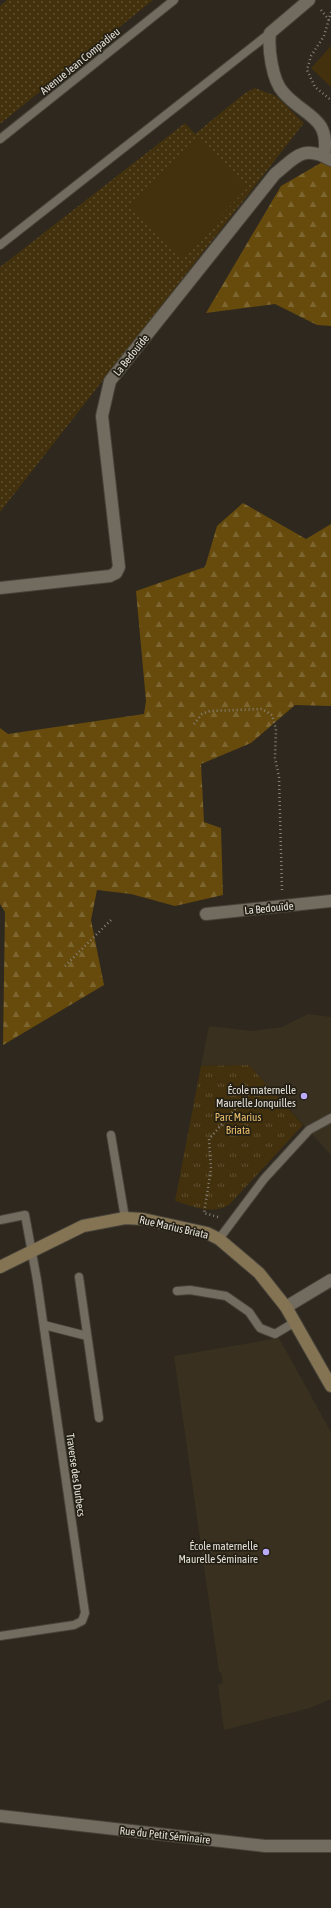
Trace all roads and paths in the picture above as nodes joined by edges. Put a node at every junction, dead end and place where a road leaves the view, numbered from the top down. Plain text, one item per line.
1 (174, 0) edge
2 (310, 0) edge
3 (331, 12) edge
4 (270, 33) junction
5 (331, 100) edge
6 (0, 139) edge
7 (327, 158) edge
8 (0, 245) edge
9 (0, 588) edge
10 (194, 724) dead end
11 (331, 901) edge
12 (282, 907) junction
13 (206, 914) dead end
14 (114, 918) dead end
15 (65, 966) dead end
16 (251, 1091) dead end
17 (331, 1118) edge
18 (111, 1135) dead end
19 (125, 1218) junction
20 (237, 1218) junction
21 (0, 1220) edge
22 (219, 1239) junction
23 (32, 1250) junction
24 (0, 1266) edge
25 (79, 1277) dead end
26 (331, 1280) edge
27 (177, 1291) dead end
28 (286, 1307) junction
29 (295, 1322) junction
30 (44, 1326) junction
31 (87, 1336) junction
32 (331, 1386) edge
33 (99, 1418) dead end
34 (0, 1636) edge
35 (0, 1816) edge
36 (331, 1846) edge

1 - 6 lane, Avenue Jean Compadieu
2 - 4 street
3 - 5 path
4 - 7 street
4 - 8 lane
7 - 9 street, La Bedouïde
10 - 12 path
11 - 12 street, La Bedouïde
12 - 13 street, La Bedouïde
14 - 15 path
16 - 20 path
17 - 20 lane
18 - 19 lane
19 - 22 street, Rue Marius Briata
19 - 23 street, Rue Marius Briata
20 - 22 lane
21 - 23 lane, Traverse des Durbecs
22 - 28 street, Rue Marius Briata
23 - 24 street, Rue Marius Briata
23 - 30 lane, Traverse des Durbecs
25 - 31 lane
26 - 28 street
27 - 29 lane
28 - 29 street, Rue Marius Briata
29 - 32 street, Rue Marius Briata
30 - 31 lane
30 - 34 lane, Traverse des Durbecs
31 - 33 lane
35 - 36 street, Rue du Petit Séminaire

